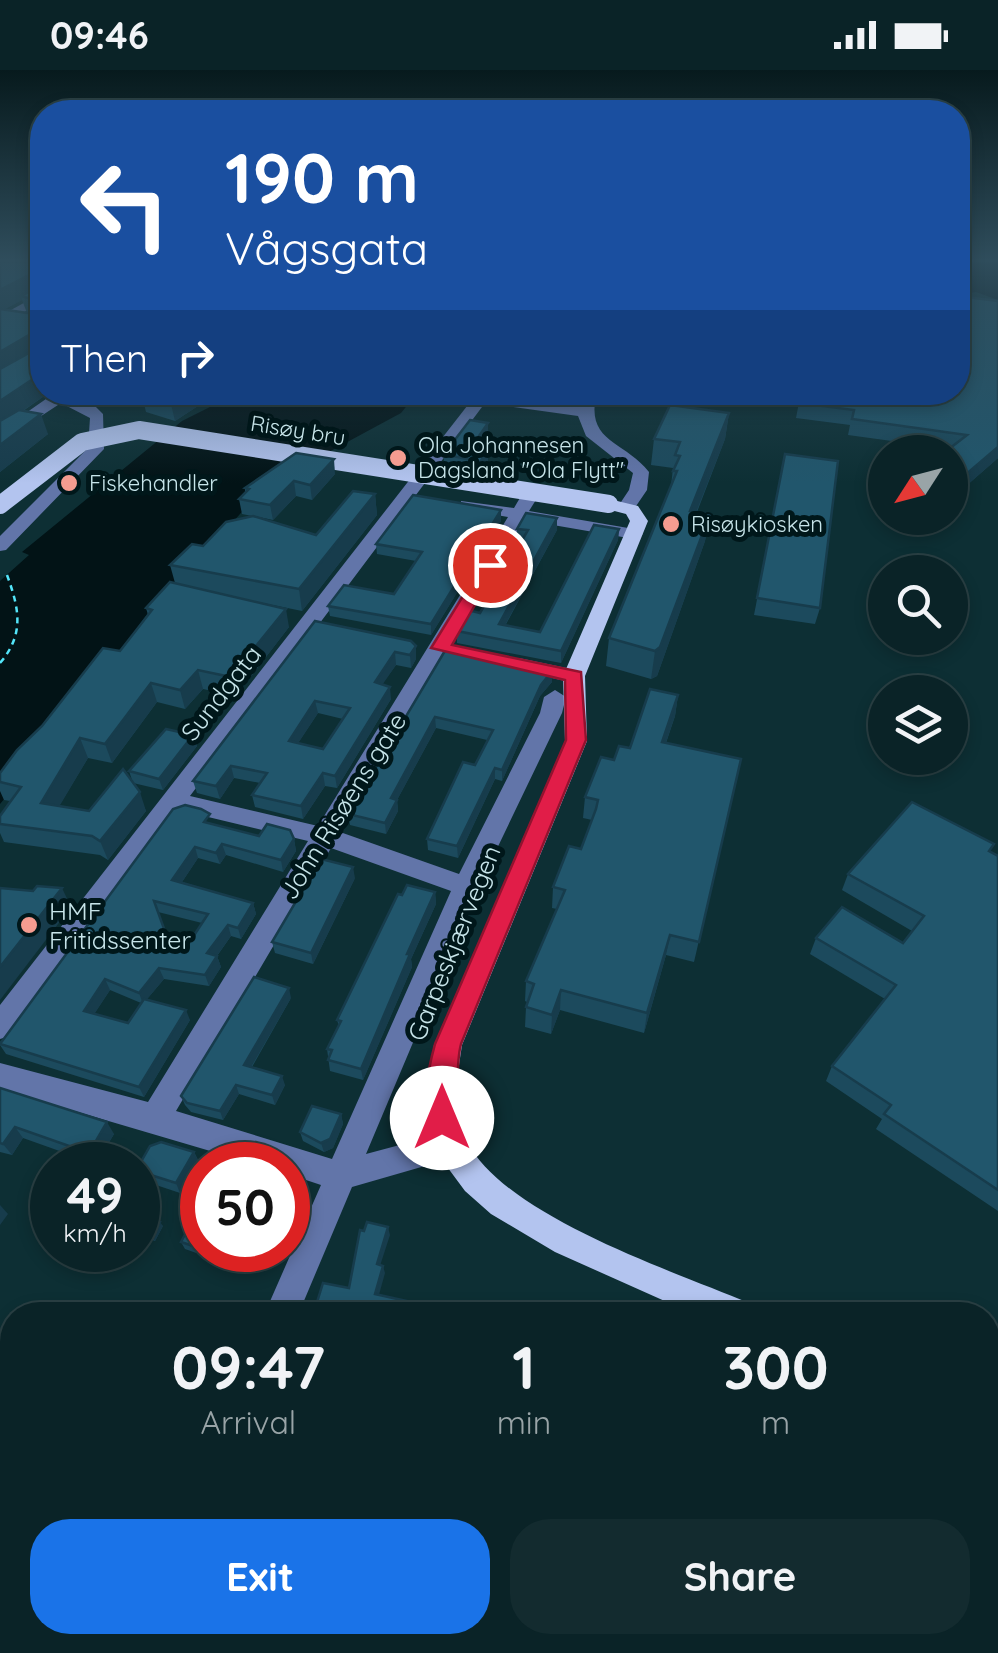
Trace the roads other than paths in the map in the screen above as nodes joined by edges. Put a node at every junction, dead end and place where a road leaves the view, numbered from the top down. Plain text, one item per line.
1 (48, 405) edge
2 (83, 405) edge
3 (476, 405) edge
4 (543, 405) edge
5 (586, 405) edge
6 (584, 412) junction
7 (0, 419) edge
8 (20, 423) junction
9 (0, 438) edge
10 (405, 495) junction
11 (525, 504) junction
12 (0, 505) edge
13 (618, 506) junction
14 (634, 534) junction
15 (0, 546) edge
16 (282, 616) edge
17 (320, 624) junction
18 (501, 661) edge
19 (574, 676) junction
20 (555, 697) dead end
21 (172, 800) junction
22 (324, 836) junction
23 (466, 886) junction
24 (0, 1027) edge
25 (0, 1076) edge
26 (155, 1118) junction
27 (452, 1144) junction
28 (340, 1176) junction
29 (286, 1302) edge
30 (708, 1302) edge

1 - 8 street
2 - 15 street
3 - 10 street, Sundgata
4 - 6 street
5 - 6 street
6 - 13 street
7 - 8 street
8 - 9 street
10 - 11 street
10 - 17 street, Sundgata
11 - 14 street
11 - 22 street, John Risøens gate
12 - 13 main road, Risøy bru, bridge
13 - 14 main road
14 - 19 main road
16 - 17 street
17 - 21 street, Sundgata
18 - 19 street
19 - 27 main road, Garpeskjærvegen
20 - 23 street
21 - 22 street
21 - 24 street, Sundgata
22 - 23 street
22 - 26 street, John Risøens gate
23 - 28 street
25 - 26 street
26 - 28 street
27 - 28 street
27 - 30 main road, Garpeskjærvegen
28 - 29 street

